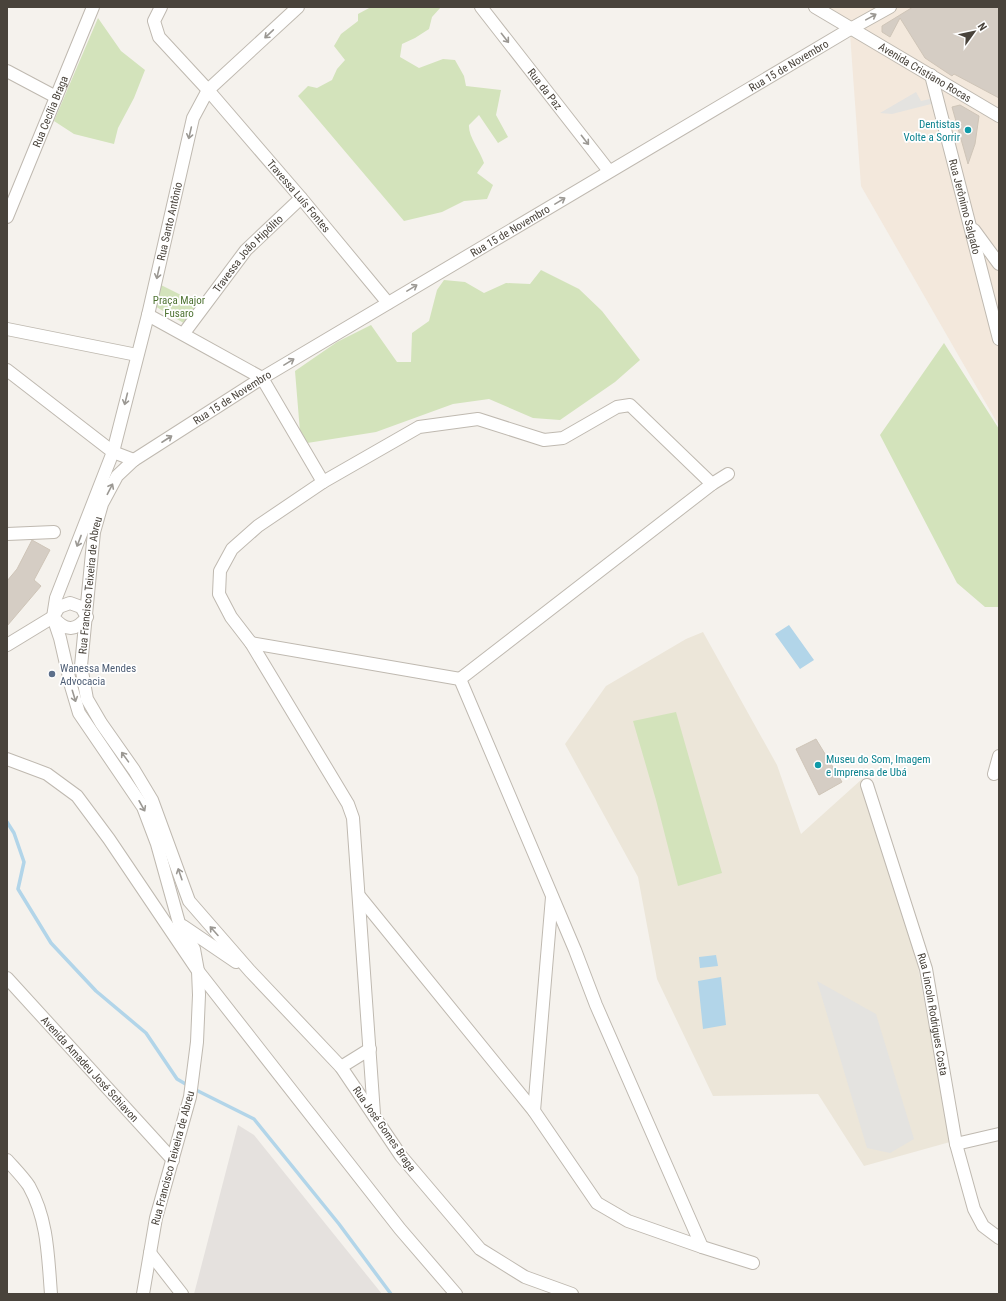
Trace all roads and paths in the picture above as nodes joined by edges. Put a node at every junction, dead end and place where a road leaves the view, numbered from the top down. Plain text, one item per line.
1 (93, 7) edge
2 (161, 7) edge
3 (298, 7) edge
4 (481, 7) edge
5 (815, 7) edge
6 (890, 7) edge
7 (852, 28) junction
8 (7, 72) edge
9 (931, 75) junction
10 (208, 90) junction
11 (56, 97) junction
12 (999, 116) edge
13 (610, 171) junction
14 (301, 198) junction
15 (7, 217) edge
16 (969, 224) junction
17 (999, 264) edge
18 (388, 303) junction
19 (148, 315) junction
20 (7, 329) edge
21 (184, 333) junction
22 (999, 339) edge
23 (137, 355) junction
24 (7, 370) edge
25 (262, 378) junction
26 (113, 452) junction
27 (134, 460) junction
28 (728, 474) dead end
29 (323, 482) junction
30 (712, 484) junction
31 (54, 532) dead end
32 (7, 534) edge
33 (53, 617) junction
34 (87, 617) junction
35 (251, 643) junction
36 (7, 645) edge
37 (460, 679) junction
38 (999, 756) edge
39 (7, 759) edge
40 (994, 774) dead end
41 (867, 785) dead end
42 (552, 896) junction
43 (360, 897) junction
44 (195, 910) junction
45 (178, 919) junction
46 (197, 936) junction
47 (194, 949) junction
48 (198, 971) junction
49 (250, 971) junction
50 (7, 978) edge
51 (370, 1049) junction
52 (341, 1067) junction
53 (534, 1111) junction
54 (375, 1116) junction
55 (999, 1134) edge
56 (956, 1144) junction
57 (7, 1160) edge
58 (173, 1160) junction
59 (999, 1238) edge
60 (702, 1247) junction
61 (150, 1253) junction
62 (753, 1263) dead end
63 (51, 1294) edge
64 (142, 1294) edge
65 (182, 1294) edge
66 (456, 1294) edge
67 (572, 1294) edge

1 - 11 street, Rua Cecília Braga
2 - 10 street, Travessa Luís Fontes
3 -> 10 street, Rua Santo Antônio
4 -> 13 street, Rua da Paz
5 - 7 street, Avenida Cristiano Rocas
7 -> 6 street, Rua 15 de Novembro
7 - 9 street, Avenida Cristiano Rocas
7 - 13 street, Rua 15 de Novembro
8 - 11 street
9 - 12 street, Avenida Cristiano Rocas
9 - 16 street, Rua Jerônimo Salgado
10 - 14 street, Travessa Luís Fontes
10 -> 19 street, Rua Santo Antônio
11 - 15 street, Rua Cecília Braga
18 -> 13 street, Rua 15 de Novembro
14 - 18 street, Travessa Luís Fontes
14 - 21 street, Travessa João Hipólito
16 - 17 street
16 - 22 street, Rua Jerônimo Salgado
25 -> 18 street, Rua 15 de Novembro
19 - 21 street
19 - 23 street, Rua Santo Antônio
20 - 23 street
21 - 25 street
23 -> 26 street, Rua Santo Antônio
24 - 26 street
27 -> 25 street, Rua 15 de Novembro
25 - 29 street
26 - 27 street
26 -> 33 street, Rua Santo Antônio
34 -> 27 street, Rua Francisco Teixeira de Abreu
28 - 30 street
29 - 30 street
29 - 35 street
30 - 37 street
31 - 32 street
33 - 34 street
33 - 34 street
33 - 36 street
33 -> 45 street, Rua Francisco Teixeira de Abreu
44 -> 34 street, Rua Francisco Teixeira de Abreu
35 - 37 street
35 - 43 street
37 - 42 street
38 - 40 street
39 - 48 street
41 - 56 street, Rua Lincoln Rodrigues Costa
42 - 53 street
42 - 60 street
43 - 51 street
43 - 53 street
44 - 45 street
44 - 46 street, Rua Francisco Teixeira de Abreu
49 -> 44 street
45 - 46 street
45 - 47 street, Rua Francisco Teixeira de Abreu
46 - 47 street, Rua Francisco Teixeira de Abreu
46 - 49 street
47 - 48 street, Rua Francisco Teixeira de Abreu
48 - 58 street, Rua Francisco Teixeira de Abreu
48 - 66 street
49 - 52 street, Rua José Gomes Braga
50 - 58 street, Avenida Amadeu José Schiavon
51 - 52 street
51 - 54 street
52 - 54 street, Rua José Gomes Braga
53 - 60 street
54 - 67 street, Rua José Gomes Braga
55 - 56 street
56 - 59 street, Rua Lincoln Rodrigues Costa
57 - 63 street
58 - 61 street, Rua Francisco Teixeira de Abreu
60 - 62 street
61 - 64 street, Rua Francisco Teixeira de Abreu
61 - 65 street

